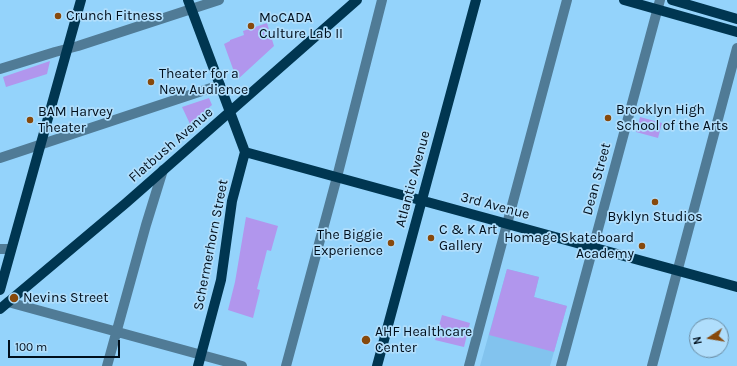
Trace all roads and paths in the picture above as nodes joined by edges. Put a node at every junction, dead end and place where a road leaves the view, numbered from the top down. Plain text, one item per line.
1 (81, 0) edge
2 (219, 0) edge
3 (357, 0) edge
4 (382, 0) edge
5 (476, 0) edge
6 (567, 0) edge
7 (624, 0) edge
8 (672, 0) edge
9 (190, 4) edge
10 (658, 4) edge
11 (737, 19) edge
12 (737, 32) edge
13 (737, 48) edge
14 (68, 49) junction
15 (0, 69) edge
16 (220, 85) junction
17 (230, 112) junction
18 (40, 146) junction
19 (245, 152) junction
20 (0, 158) edge
21 (164, 170) junction
22 (337, 177) junction
23 (422, 200) junction
24 (507, 224) junction
25 (593, 247) junction
26 (0, 249) edge
27 (11, 249) junction
28 (677, 270) junction
29 (737, 286) edge
30 (0, 290) edge
31 (8, 302) junction
32 (0, 309) edge
33 (117, 332) junction
34 (201, 354) junction
35 (107, 366) edge
36 (198, 366) edge
37 (242, 366) edge
38 (286, 366) edge
39 (378, 366) edge
40 (469, 366) edge
41 (561, 366) edge
42 (652, 366) edge

1 - 14 main road
2 - 9 street
3 - 17 main road, Flatbush Avenue
4 - 22 street
5 - 23 main road, Atlantic Avenue
6 - 24 street
7 - 10 main road
8 - 11 main road
9 - 14 street
9 - 16 main road
10 - 12 main road
10 - 25 street, Dean Street
13 - 28 street
14 - 15 street
14 - 18 main road
16 - 17 main road
16 - 18 street
17 - 19 main road
17 - 21 main road, Flatbush Avenue
18 - 20 street
18 - 27 main road
19 - 22 main road, 3rd Avenue
19 - 34 main road, Schermerhorn Street
21 - 31 main road, Flatbush Avenue
21 - 33 street
22 - 23 main road, 3rd Avenue
22 - 38 street
23 - 24 main road, 3rd Avenue
23 - 39 main road, Atlantic Avenue
24 - 25 main road, 3rd Avenue
24 - 40 street
25 - 28 main road, 3rd Avenue
25 - 41 street, Dean Street
26 - 27 street
27 - 30 main road
28 - 29 main road, 3rd Avenue
28 - 42 street
31 - 32 main road, Flatbush Avenue
31 - 33 street
33 - 34 street
33 - 35 street
34 - 36 main road, Schermerhorn Street
34 - 37 street

